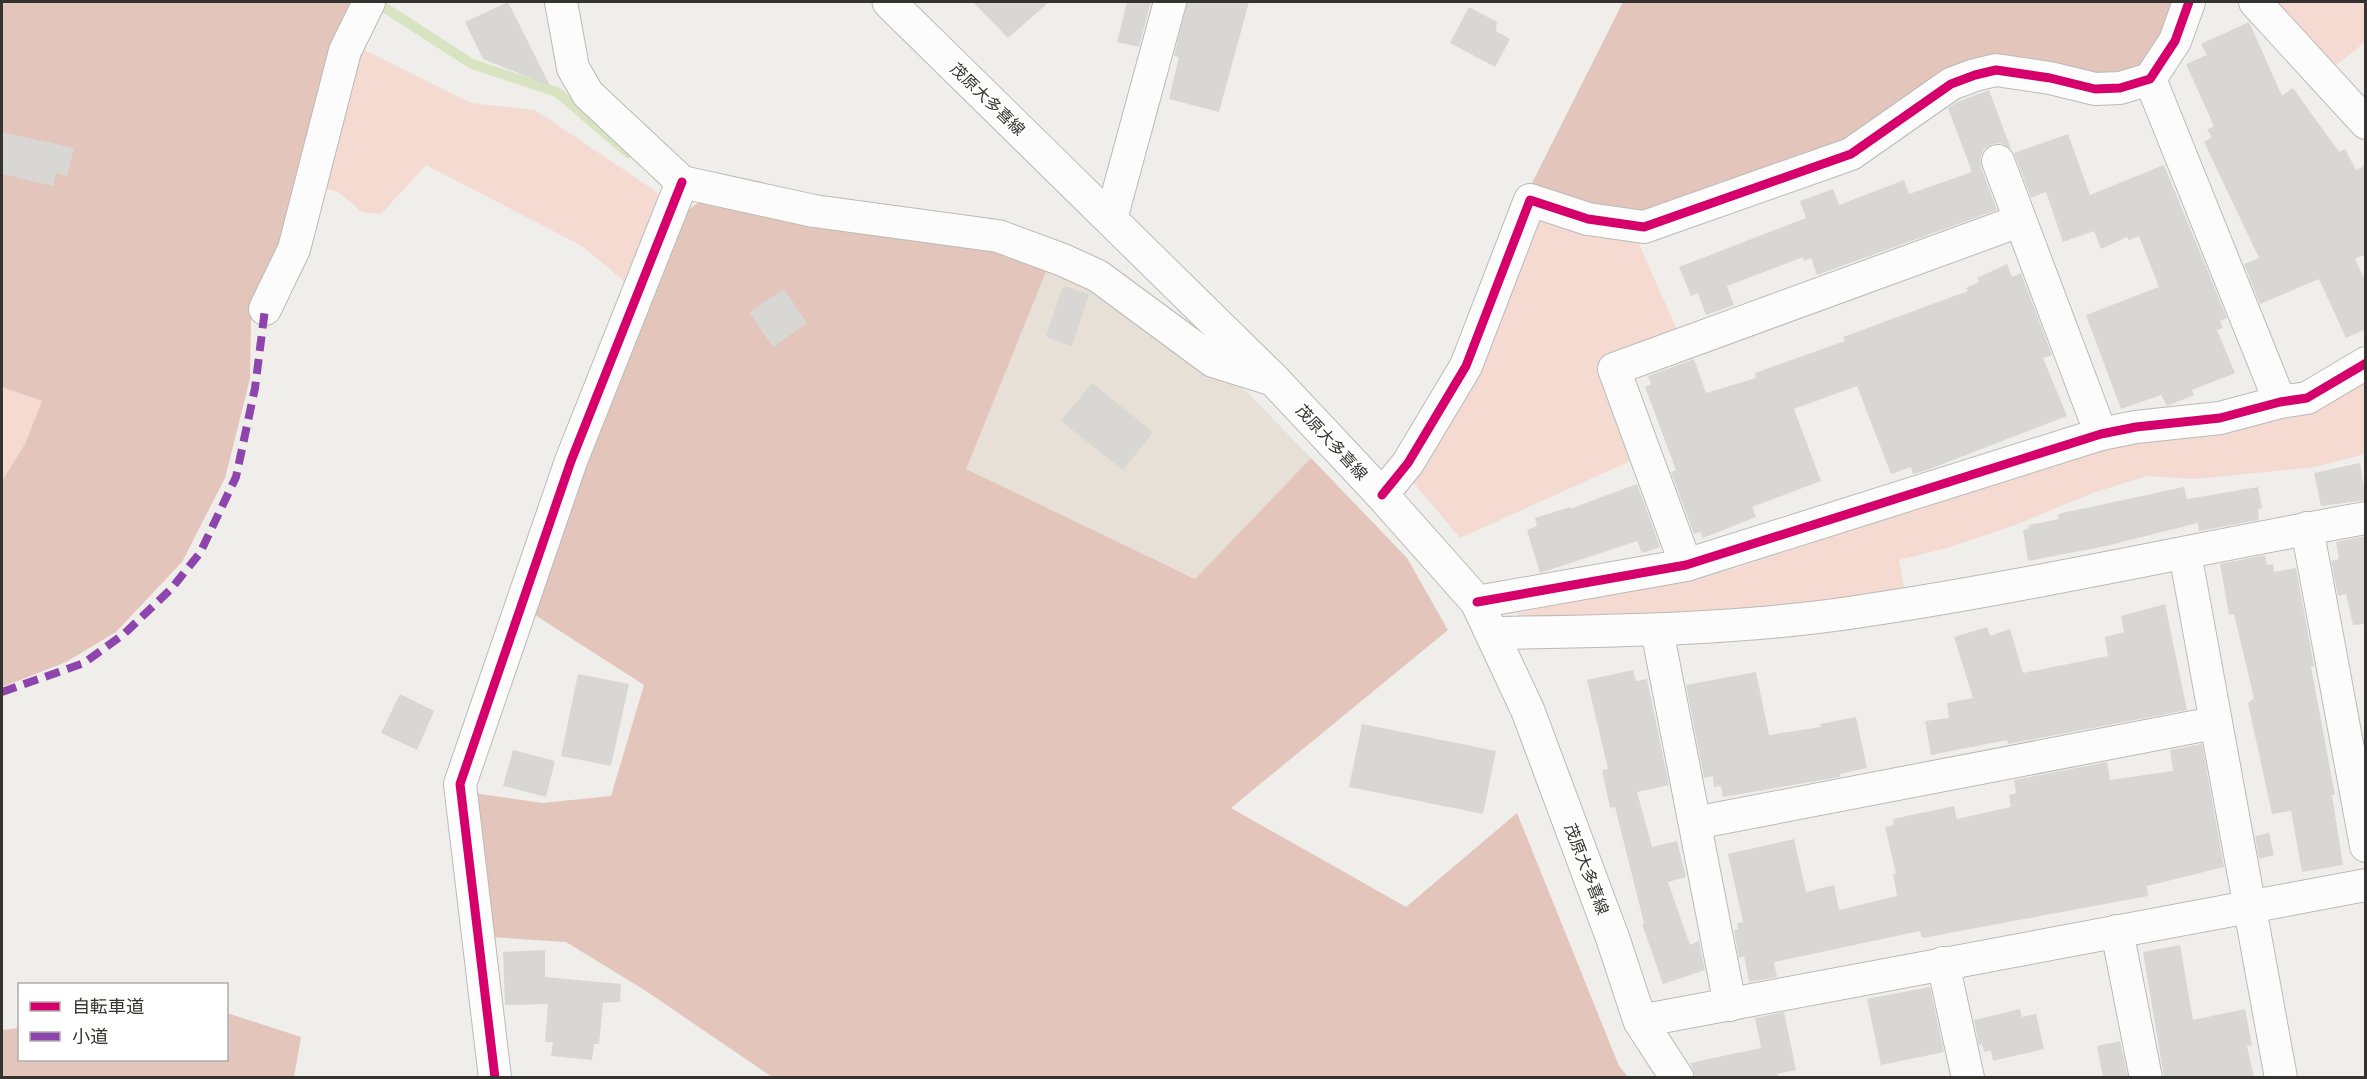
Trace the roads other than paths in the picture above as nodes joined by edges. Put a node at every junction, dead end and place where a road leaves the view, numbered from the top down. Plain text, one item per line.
1 (369, 2) edge
2 (561, 2) edge
3 (889, 2) edge
4 (1170, 2) edge
5 (2189, 2) edge
6 (2255, 2) edge
7 (2150, 79) junction
8 (2366, 123) edge
9 (1998, 160) dead end
10 (682, 182) junction
11 (1111, 219) junction
12 (2019, 221) junction
13 (265, 309) dead end
14 (2366, 363) edge
15 (1274, 380) junction
16 (2280, 402) junction
17 (2101, 434) junction
18 (1382, 495) junction
19 (2366, 518) edge
20 (2307, 528) junction
21 (2185, 553) junction
22 (1686, 565) junction
23 (1476, 602) junction
24 (1658, 630) junction
25 (1492, 633) junction
26 (2214, 723) junction
27 (1695, 823) junction
28 (2366, 846) edge
29 (2366, 885) edge
30 (2249, 907) junction
31 (2117, 931) junction
32 (1943, 963) junction
33 (1730, 1005) junction
34 (1640, 1021) junction
35 (495, 1077) edge
36 (1677, 1077) edge
37 (1968, 1077) edge
38 (2146, 1077) edge
39 (2281, 1077) edge

1 - 13 street
2 - 10 street
3 - 11 main road, 茂原大多喜線
4 - 11 street
5 - 7 street
6 - 8 street
7 - 16 street
7 - 18 street
9 - 12 street
10 - 15 street
10 - 35 street
11 - 15 main road, 茂原大多喜線
12 - 17 street
12 - 22 street
14 - 16 street
15 - 18 main road, 茂原大多喜線
16 - 17 street
17 - 22 street
18 - 23 main road, 茂原大多喜線
19 - 20 street
20 - 21 street
20 - 28 street
21 - 24 street
21 - 26 street
22 - 23 street
23 - 25 main road, 茂原大多喜線
24 - 25 street
24 - 27 street
25 - 34 main road, 茂原大多喜線
26 - 27 street
26 - 30 street
27 - 33 street
29 - 30 street
30 - 31 street
30 - 39 street
31 - 32 street
31 - 38 street
32 - 33 street
32 - 37 street
33 - 34 street
34 - 36 main road, 茂原大多喜線

